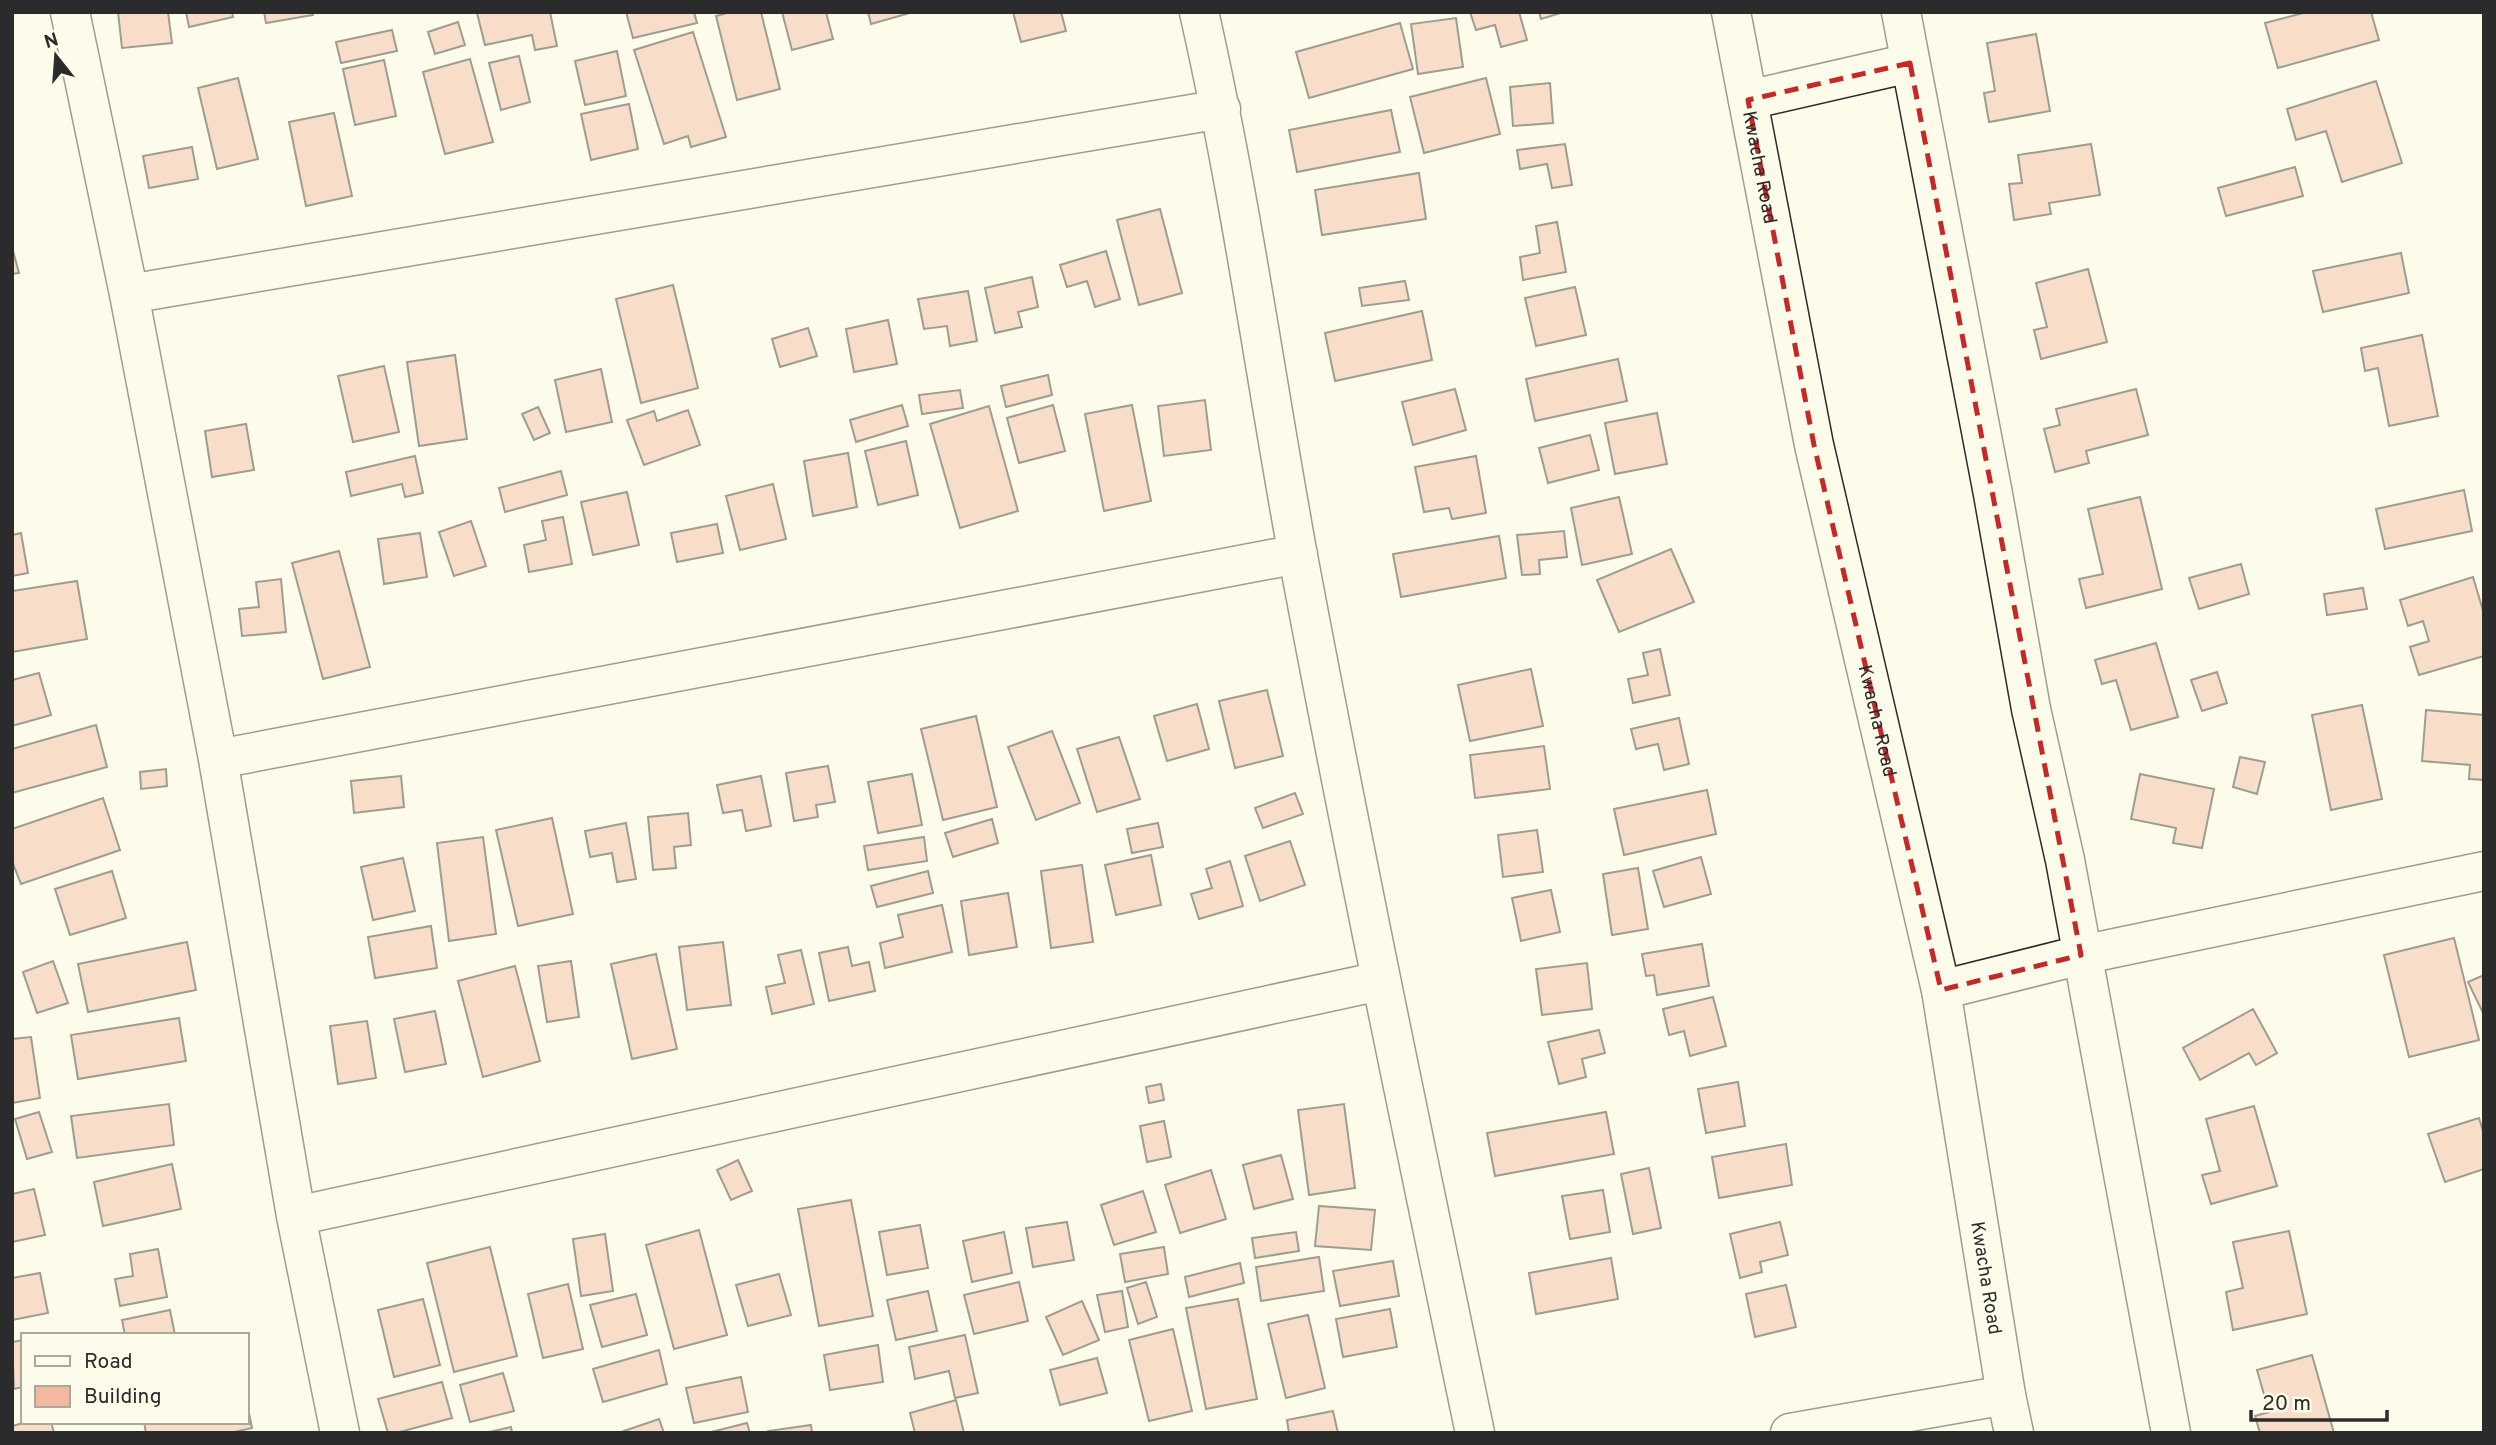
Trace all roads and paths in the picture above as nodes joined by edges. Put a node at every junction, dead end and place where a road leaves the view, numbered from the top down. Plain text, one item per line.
1 (70, 12) edge
2 (1199, 12) edge
3 (1731, 12) edge
4 (1901, 12) edge
5 (1910, 63) junction
6 (1748, 100) junction
7 (1221, 109) junction
8 (129, 294) junction
9 (1298, 554) junction
10 (218, 759) junction
11 (2484, 871) edge
12 (2081, 955) junction
13 (1380, 981) junction
14 (1941, 990) junction
15 (296, 1216) junction
16 (2006, 1395) junction
17 (340, 1433) edge
18 (1475, 1433) edge
19 (1790, 1433) edge
20 (2014, 1433) edge
21 (2171, 1433) edge

1 - 8 street
2 - 7 street
3 - 6 street, Kwacha Road
4 - 5 street
5 - 6 street
5 - 12 street
6 - 14 street, Kwacha Road
7 - 8 street
7 - 9 street
8 - 10 street
9 - 10 street
9 - 13 street
10 - 15 street
11 - 12 street
12 - 14 street
12 - 21 street
13 - 15 street
13 - 18 street
14 - 16 street, Kwacha Road
15 - 17 street
16 - 19 street
16 - 20 street, Kwacha Road

